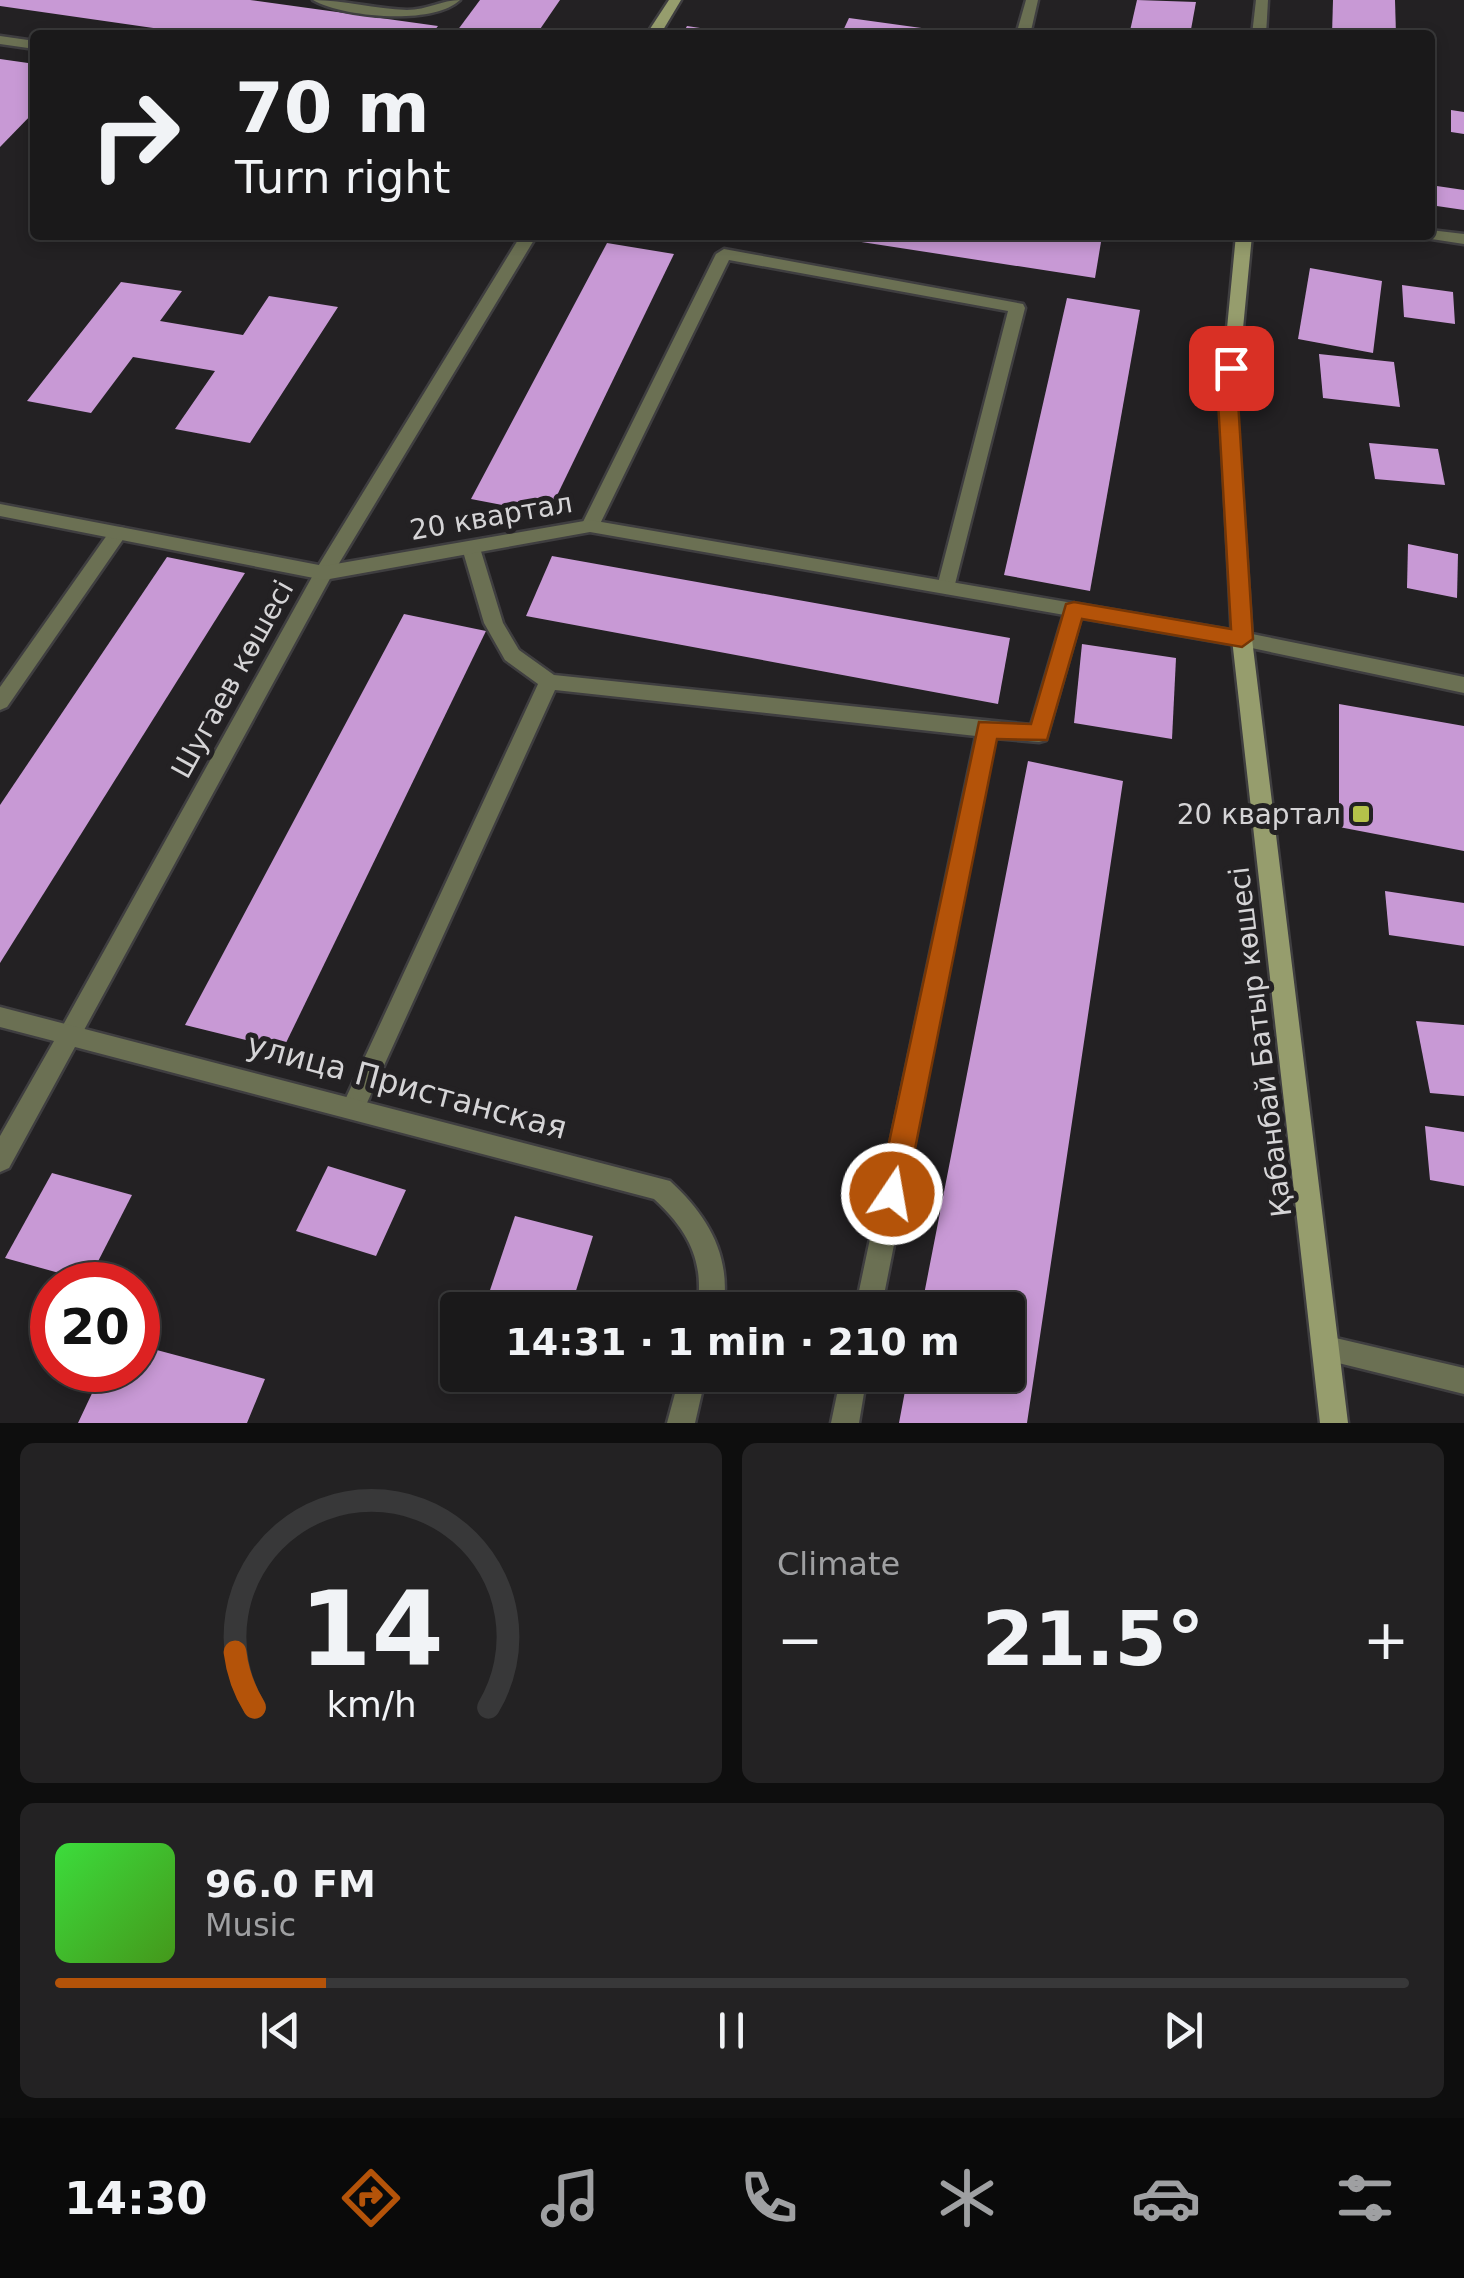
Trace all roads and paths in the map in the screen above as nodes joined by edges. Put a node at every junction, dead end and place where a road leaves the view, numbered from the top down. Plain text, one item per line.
1 (319, 0) edge
2 (454, 0) edge
3 (675, 0) edge
4 (1032, 0) edge
5 (1262, 0) edge
6 (374, 4) edge
7 (655, 30) edge
8 (1024, 30) edge
9 (1260, 30) edge
10 (0, 40) edge
11 (30, 44) edge
12 (1435, 236) edge
13 (1464, 239) edge
14 (526, 240) edge
15 (1244, 240) edge
16 (0, 510) edge
17 (590, 526) junction
18 (118, 533) junction
19 (471, 548) junction
20 (324, 573) junction
21 (946, 588) junction
22 (1074, 610) junction
23 (1242, 639) junction
24 (549, 682) junction
25 (1464, 684) edge
26 (0, 702) edge
27 (987, 729) junction
28 (0, 1017) edge
29 (70, 1034) junction
30 (353, 1108) junction
31 (0, 1160) edge
32 (714, 1292) edge
33 (872, 1292) edge
34 (1328, 1348) junction
35 (1464, 1381) edge
36 (688, 1392) edge
37 (850, 1392) edge
38 (680, 1423) edge
39 (844, 1423) edge
40 (1334, 1423) edge

1 - 6 street
2 - 6 street
3 - 7 main road
4 - 8 street
5 - 9 street
10 - 11 street
12 - 13 street
14 - 20 street, Шугаев көшесі
15 - 23 main road, Қабанбай Батыр көшесі
16 - 18 street, 20 квартал
17 - 19 street, 20 квартал
17 - 21 street, 20 квартал
17 - 21 street
18 - 20 street, 20 квартал
18 - 26 street
19 - 20 street, 20 квартал
19 - 24 street
20 - 29 street, Шугаев көшесі
21 - 22 street, 20 квартал
22 - 23 street, 20 квартал
22 - 27 street
23 - 25 street, 20 квартал
23 - 34 main road, Қабанбай Батыр көшесі
24 - 27 street
24 - 30 street
27 - 33 street
28 - 29 street, улица Пристанская
29 - 30 street, улица Пристанская
29 - 31 street, Шугаев көшесі
30 - 32 street, улица Пристанская
34 - 35 street
34 - 40 main road, Қабанбай Батыр көшесі
36 - 38 street
37 - 39 street

